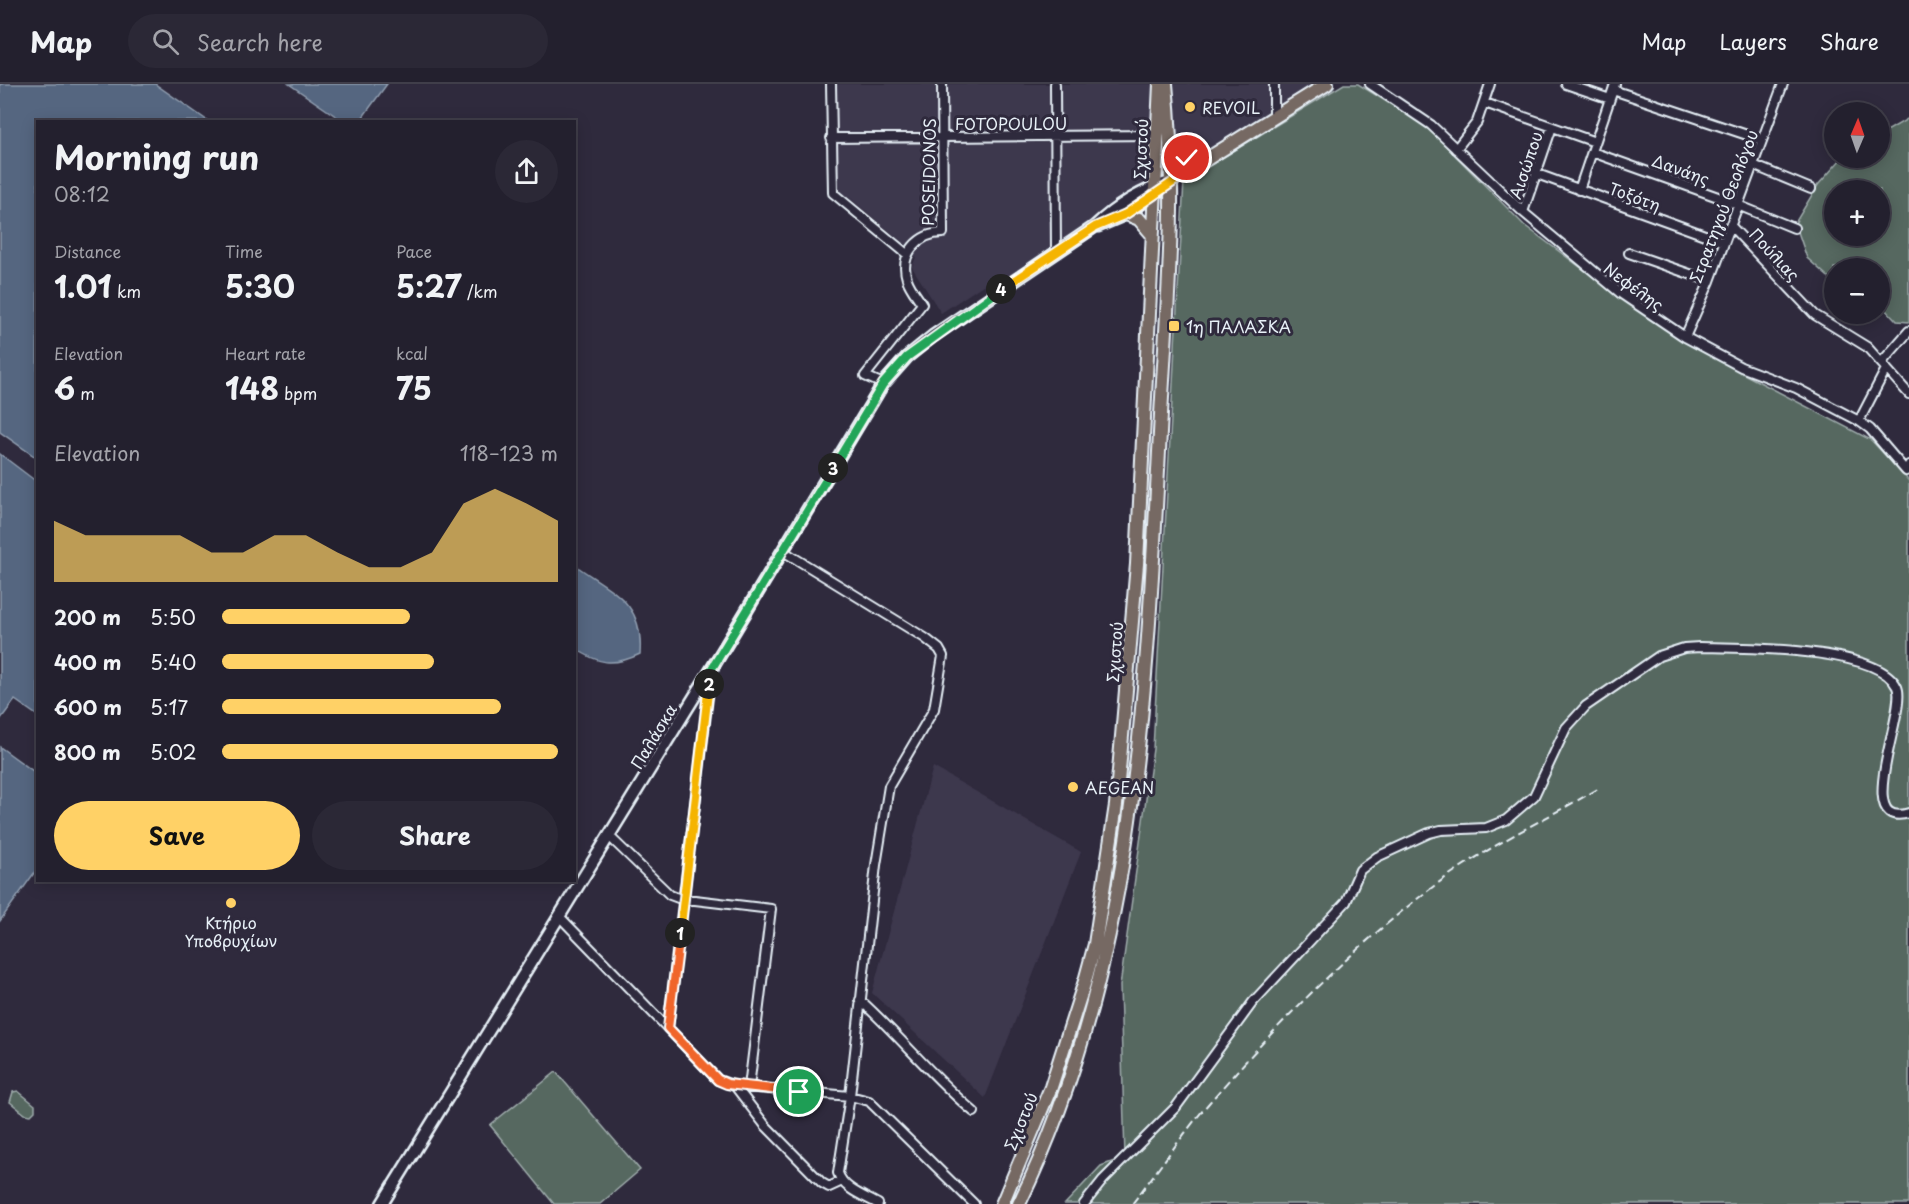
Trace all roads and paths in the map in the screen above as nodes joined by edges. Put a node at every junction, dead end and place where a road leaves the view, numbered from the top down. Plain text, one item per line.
1 (831, 84) edge
2 (942, 84) edge
3 (1054, 84) edge
4 (1158, 84) edge
5 (1166, 84) edge
6 (1174, 84) edge
7 (1274, 84) edge
8 (1327, 84) edge
9 (1370, 84) edge
10 (1490, 84) edge
11 (1566, 84) edge
12 (1783, 84) edge
13 (1614, 87) edge
14 (1610, 99) junction
15 (1485, 103) junction
16 (1274, 117) junction
17 (1170, 120) junction
18 (1552, 127) junction
19 (1156, 135) junction
20 (1055, 136) junction
21 (943, 137) junction
22 (831, 138) junction
23 (1762, 140) junction
24 (1595, 142) junction
25 (1170, 147) junction
26 (1456, 149) junction
27 (1592, 152) junction
28 (1204, 161) junction
29 (1753, 165) junction
30 (1537, 174) junction
31 (1170, 182) junction
32 (1811, 189) dead end
33 (1579, 190) junction
34 (1154, 191) junction
35 (1737, 206) junction
36 (1523, 212) junction
37 (1126, 214) junction
38 (1730, 225) junction
39 (1095, 227) junction
40 (1794, 228) dead end
41 (1152, 234) junction
42 (1724, 242) junction
43 (1056, 252) junction
44 (1629, 253) dead end
45 (908, 255) junction
46 (1710, 281) junction
47 (1909, 331) edge
48 (1685, 337) junction
49 (1884, 366) junction
50 (883, 384) junction
51 (1909, 394) edge
52 (1859, 421) junction
53 (1908, 468) edge
54 (783, 550) junction
55 (711, 670) junction
56 (1909, 813) edge
57 (609, 836) junction
58 (684, 898) junction
59 (559, 916) junction
60 (860, 1000) junction
61 (668, 1028) junction
62 (735, 1086) junction
63 (749, 1087) junction
64 (850, 1096) junction
65 (974, 1112) dead end
66 (842, 1181) junction
67 (382, 1204) edge
68 (878, 1204) edge
69 (974, 1204) edge
70 (1002, 1204) edge
71 (1019, 1204) edge
72 (1084, 1204) edge

1 - 22 street
2 - 21 street, POSEIDONOS
3 - 20 street
4 - 19 main road, Σχιστού
5 - 17 main road, Σχιστού
6 - 17 main road
7 - 16 street
8 - 16 main road
9 - 26 street, Νεφέλης
10 - 15 street
11 - 14 street
12 - 23 street, Στρατηγού Θεολόγου
13 - 14 street
13 - 23 street
14 - 24 street
15 - 18 street
15 - 26 street
16 - 28 main road
17 - 25 main road, Σχιστού
18 - 24 street
18 - 30 street, Αισώπου
19 - 20 street, FOTOPOULOU
19 - 34 main road, Σχιστού
20 - 21 street, FOTOPOULOU
20 - 43 street
21 - 22 street, FOTOPOULOU
21 - 45 street, POSEIDONOS
22 - 45 street
23 - 29 street, Στρατηγού Θεολόγου
24 - 27 street
25 - 28 main road
25 - 31 main road, Σχιστού
26 - 36 street, Νεφέλης
27 - 33 street
27 - 35 street, Δανάης
28 - 31 main road
29 - 32 street
29 - 35 street, Στρατηγού Θεολόγου
30 - 33 street, Τοξότη
30 - 36 street, Αισώπου
31 - 34 street, Παλάσκα
31 - 71 main road, Σχιστού
33 - 42 street, Τοξότη
34 - 37 street, Παλάσκα
34 - 39 street, Παλάσκα
34 - 41 main road, Σχιστού
35 - 38 street, Στρατηγού Θεολόγου
35 - 40 street, Δανάης
36 - 48 street, Νεφέλης
37 - 39 street, Παλάσκα
37 - 41 main road
38 - 42 street, Στρατηγού Θεολόγου
38 - 49 street, Πούλιας
39 - 43 street, Παλάσκα
41 - 70 main road, Σχιστού
42 - 46 street, Στρατηγού Θεολόγου
43 - 50 street, Παλάσκα
44 - 46 street
45 - 50 street
46 - 48 street, Στρατηγού Θεολόγου
47 - 49 street
48 - 52 street, Νεφέλης
49 - 51 street, Πούλιας
49 - 52 street
50 - 54 street, Παλάσκα
52 - 53 street, Νεφέλης
54 - 55 street, Παλάσκα
54 - 60 street
55 - 57 street, Παλάσκα
55 - 58 street
56 - 72 street
57 - 58 street
57 - 59 street, Παλάσκα
58 - 61 street
58 - 63 street
59 - 61 street
59 - 67 street, Παλάσκα
60 - 64 street
60 - 65 street
61 - 62 street
62 - 63 street
62 - 66 street
63 - 64 street
64 - 66 street
64 - 69 street
66 - 68 street

